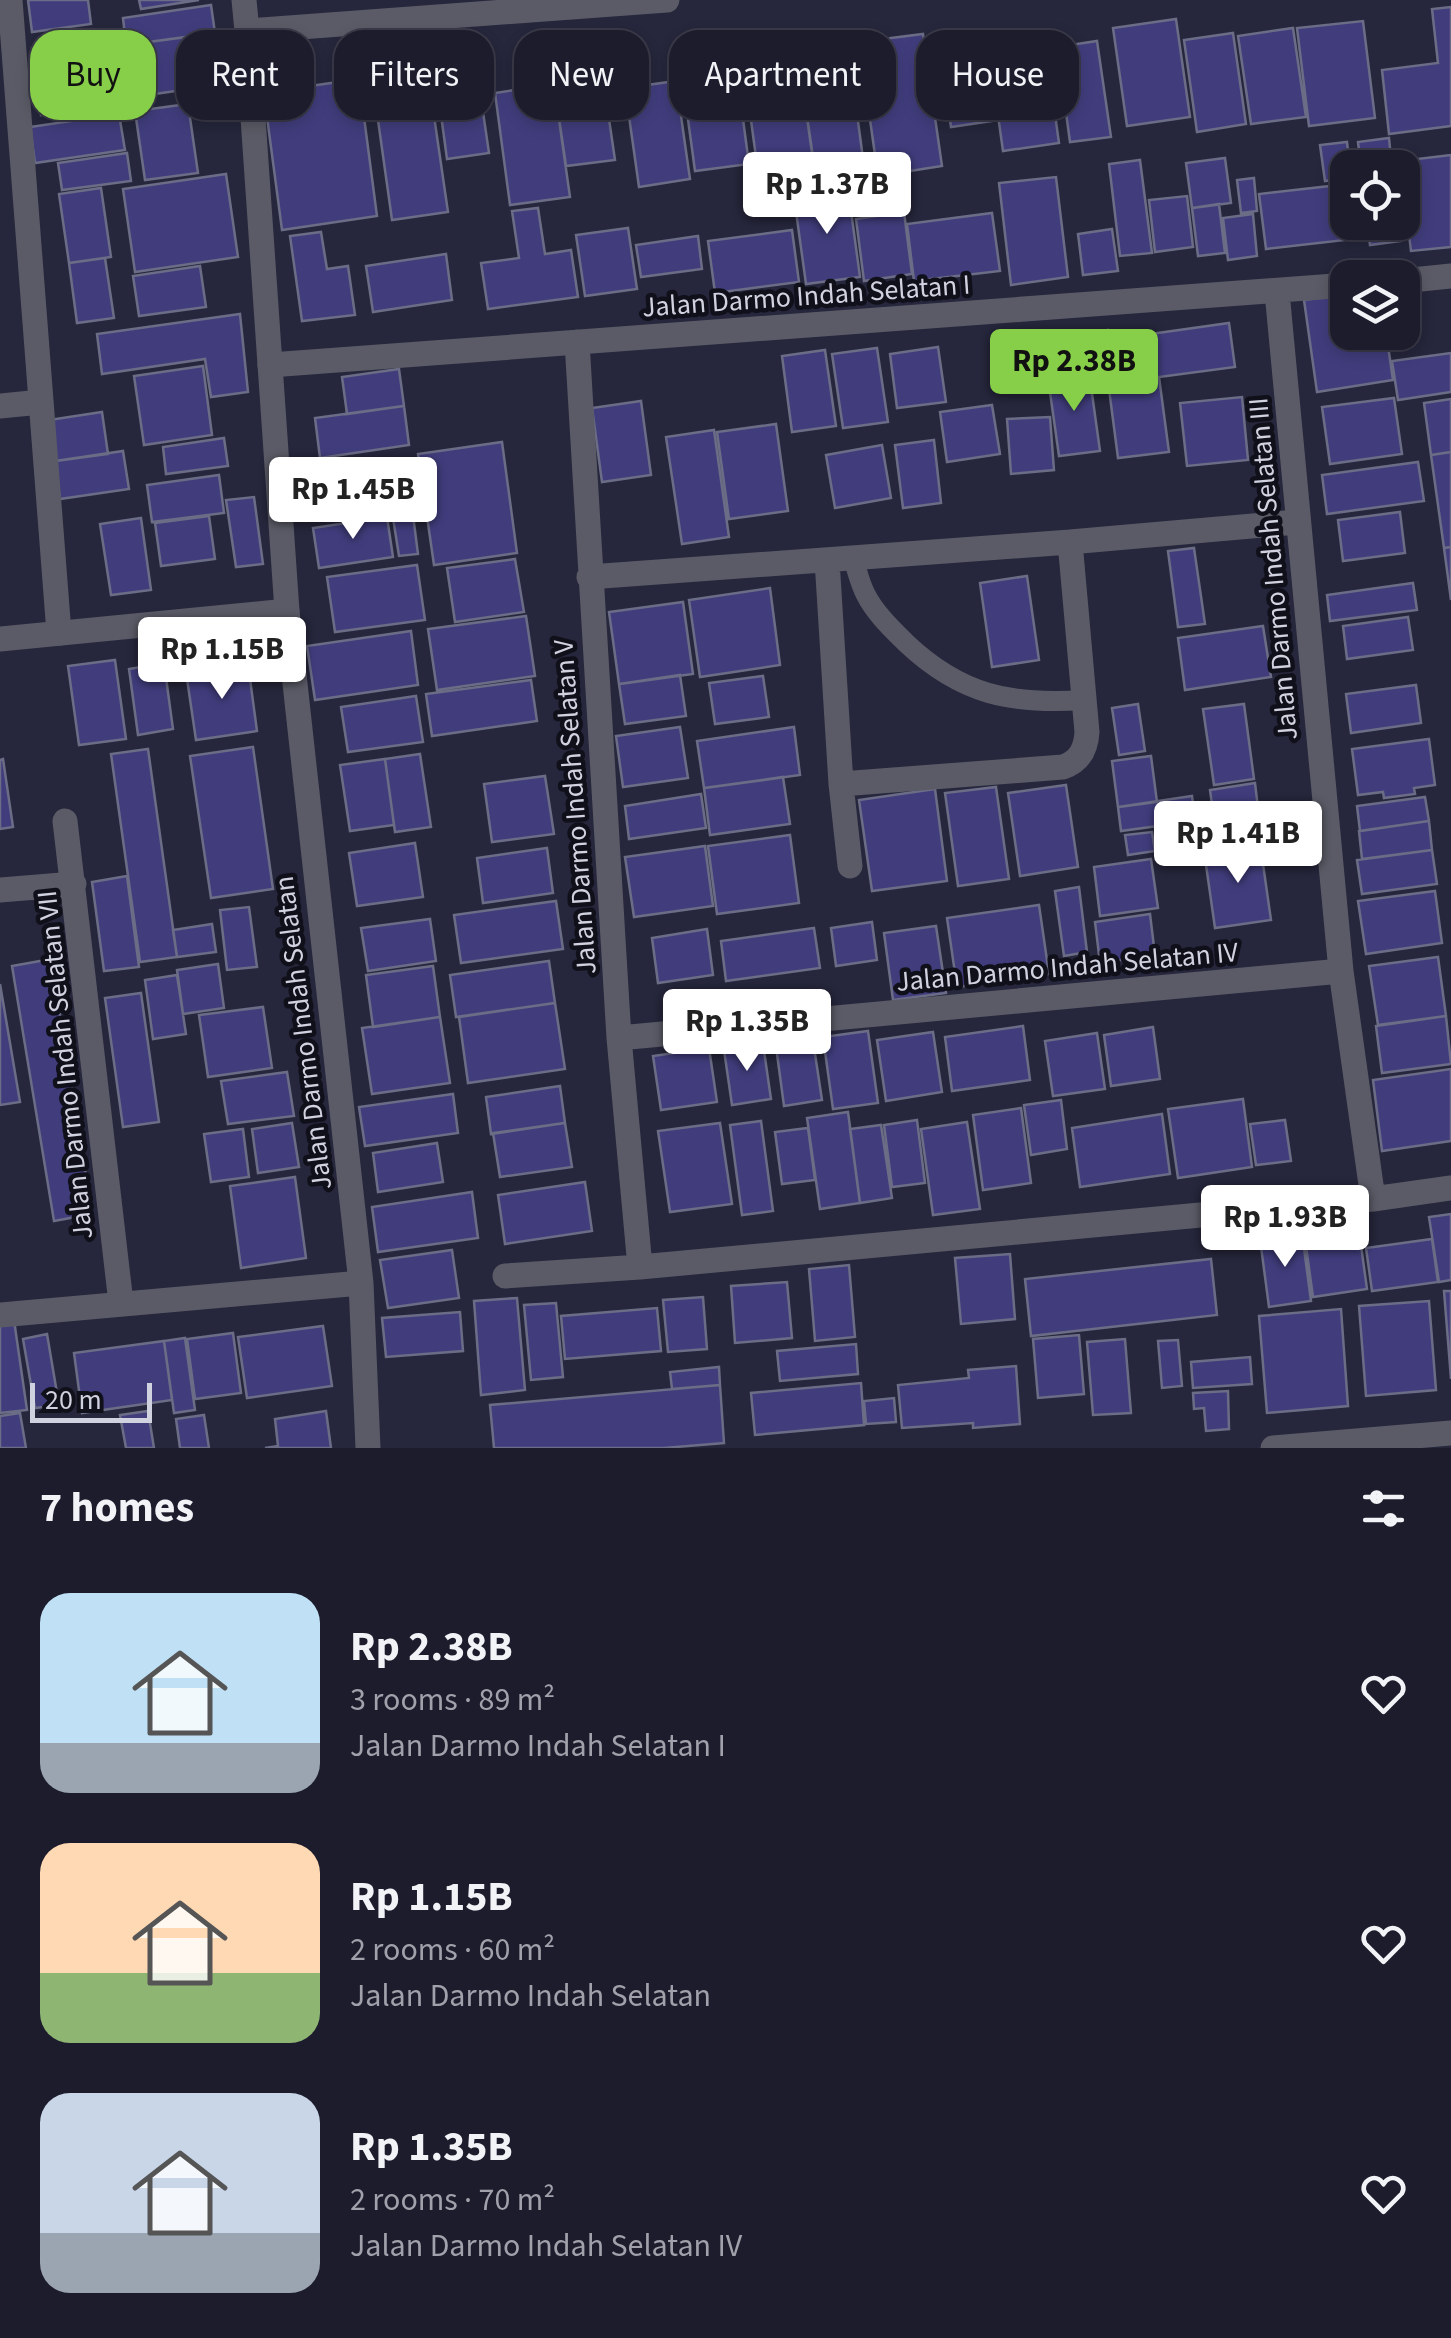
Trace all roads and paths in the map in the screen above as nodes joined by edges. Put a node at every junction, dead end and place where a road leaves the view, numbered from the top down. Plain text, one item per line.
1 (10, 0) edge
2 (244, 0) edge
3 (667, 0) edge
4 (247, 30) edge
5 (261, 30) edge
6 (253, 120) edge
7 (1451, 276) edge
8 (1420, 279) edge
9 (1330, 288) edge
10 (1276, 292) junction
11 (577, 342) junction
12 (270, 365) junction
13 (41, 402) junction
14 (0, 406) edge
15 (1297, 522) junction
16 (1070, 542) junction
17 (840, 559) junction
18 (589, 576) junction
19 (287, 611) junction
20 (59, 634) junction
21 (0, 639) edge
22 (1084, 700) junction
23 (841, 784) junction
24 (64, 821) dead end
25 (850, 866) dead end
26 (74, 884) junction
27 (0, 890) edge
28 (1341, 971) junction
29 (618, 1038) junction
30 (1451, 1188) edge
31 (1373, 1199) junction
32 (640, 1267) junction
33 (505, 1276) dead end
34 (361, 1283) junction
35 (121, 1304) junction
36 (0, 1314) edge
37 (1451, 1432) edge
38 (368, 1448) edge
39 (1273, 1448) edge

1 - 13 street
2 - 4 street, Jalan Darmo Indah Selatan
3 - 5 street
6 - 12 street, Jalan Darmo Indah Selatan
7 - 8 street
9 - 10 street, Jalan Darmo Indah Selatan I
10 - 11 street, Jalan Darmo Indah Selatan I
10 - 15 street, Jalan Darmo Indah Selatan III
11 - 12 street, Jalan Darmo Indah Selatan I
11 - 18 street, Jalan Darmo Indah Selatan V
12 - 19 street, Jalan Darmo Indah Selatan
13 - 14 street
13 - 20 street
15 - 16 street
15 - 28 street, Jalan Darmo Indah Selatan III
16 - 17 street
16 - 22 street
17 - 18 street
17 - 22 lane
17 - 23 street
18 - 29 street, Jalan Darmo Indah Selatan V
19 - 20 street
19 - 34 street, Jalan Darmo Indah Selatan
20 - 21 street
22 - 23 street
23 - 25 street
24 - 26 street, Jalan Darmo Indah Selatan VII
26 - 27 street
26 - 35 street, Jalan Darmo Indah Selatan VII
28 - 29 street, Jalan Darmo Indah Selatan IV
28 - 31 street, Jalan Darmo Indah Selatan III
29 - 32 street, Jalan Darmo Indah Selatan V
30 - 31 street
31 - 32 street
32 - 33 street
34 - 35 street
34 - 38 street, Jalan Darmo Indah Selatan
35 - 36 street
37 - 39 street

